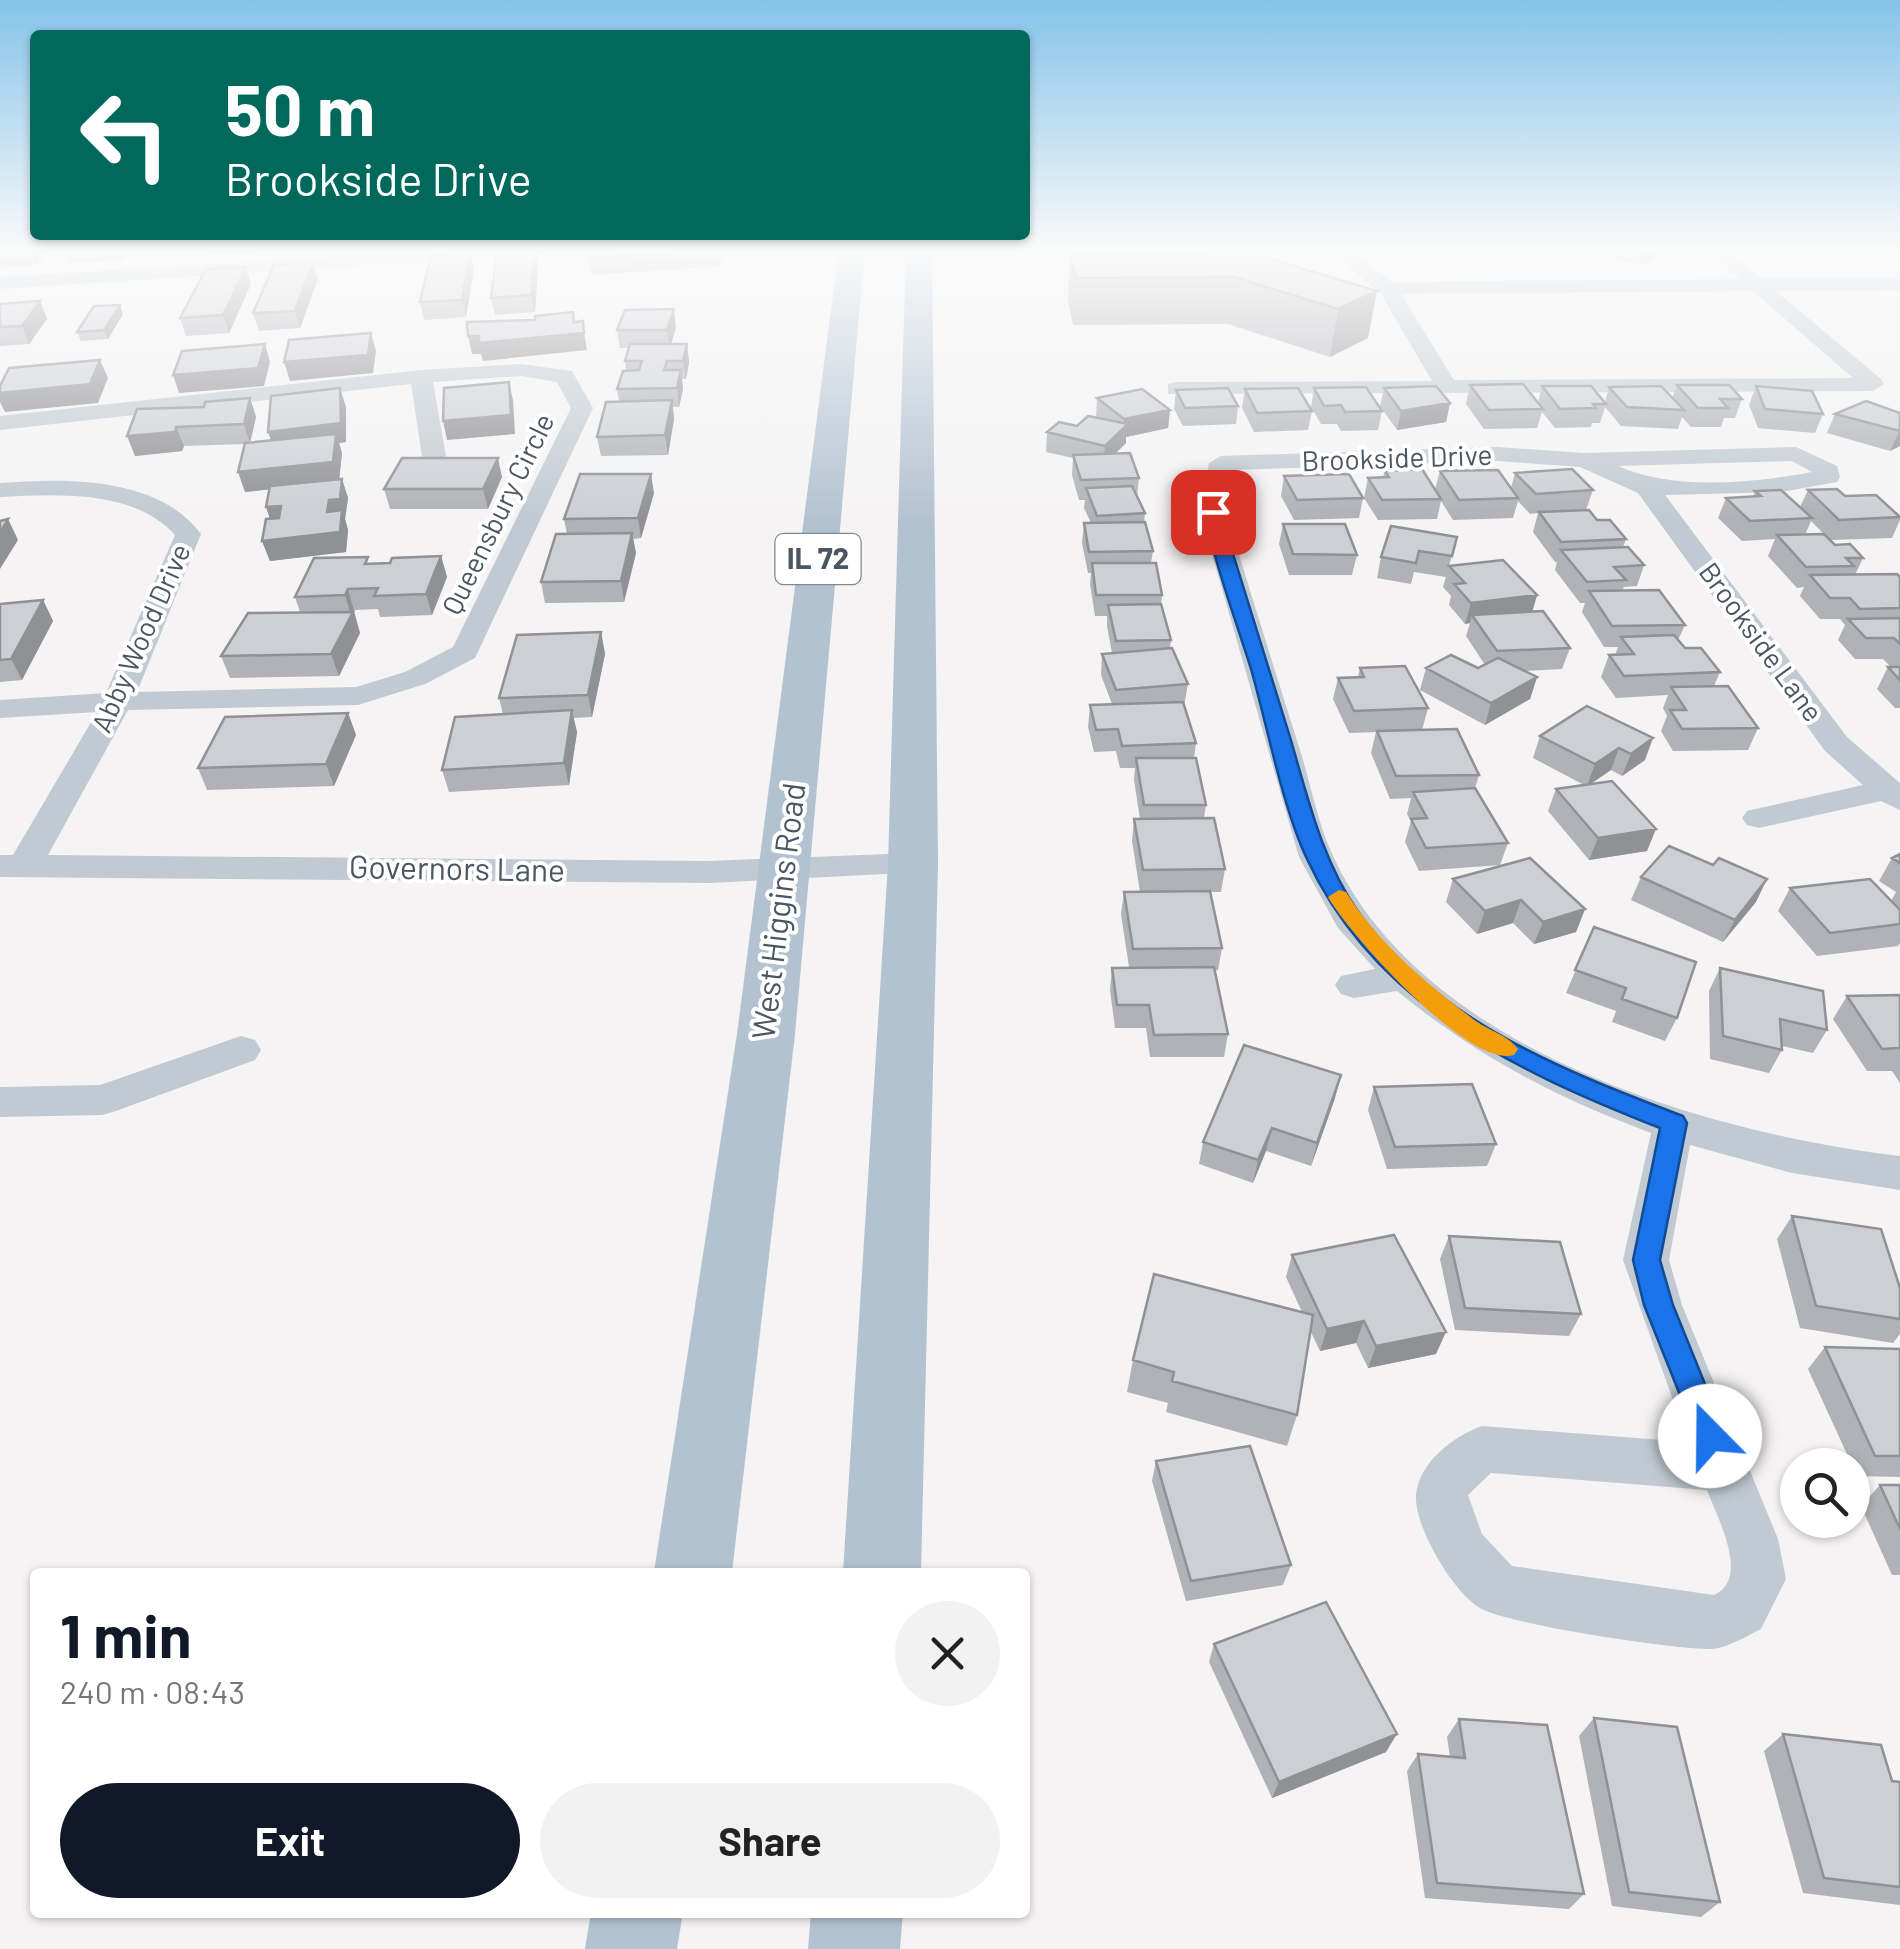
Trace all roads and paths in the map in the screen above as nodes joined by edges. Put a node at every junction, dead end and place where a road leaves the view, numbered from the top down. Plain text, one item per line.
1 (842, 339) edge
2 (918, 339) edge
3 (1419, 339) edge
4 (1820, 339) edge
5 (420, 376) junction
6 (1447, 388) junction
7 (1176, 389) edge
8 (0, 423) edge
9 (434, 456) edge
10 (1584, 460) junction
11 (1646, 488) junction
12 (0, 490) edge
13 (118, 700) junction
14 (0, 709) edge
15 (1892, 795) edge
16 (1759, 818) dead end
17 (914, 864) junction
18 (13, 865) edge
19 (785, 871) junction
20 (1404, 977) junction
21 (1354, 986) dead end
22 (241, 1050) dead end
23 (0, 1102) edge
24 (1674, 1123) junction
25 (1900, 1172) edge
26 (1724, 1468) junction
27 (694, 1568) edge
28 (882, 1568) edge
29 (636, 1918) edge
30 (857, 1918) edge
31 (631, 1949) edge
32 (854, 1949) edge

1 - 19 main road, West Higgins Road / IL 72
2 - 17 main road
3 - 6 street
4 - 6 street
5 - 8 street, Queensbury Circle
5 - 9 street
5 - 13 street, Queensbury Circle
6 - 7 street
10 - 11 street, Brookside Drive
10 - 11 street
10 - 20 street, Brookside Drive
11 - 15 street, Brookside Lane
12 - 13 street, Abby Wood Drive
13 - 14 street
13 - 18 street, Abby Wood Drive
15 - 16 street, Brookside Lane
17 - 19 street, Governors Lane
17 - 28 main road
18 - 19 street, Governors Lane
19 - 27 main road, West Higgins Road / IL 72
20 - 21 street
20 - 24 street, Brookside Drive
22 - 23 street
24 - 25 street, Brookside Drive
24 - 26 street
26 - 26 street
29 - 31 main road
30 - 32 main road

